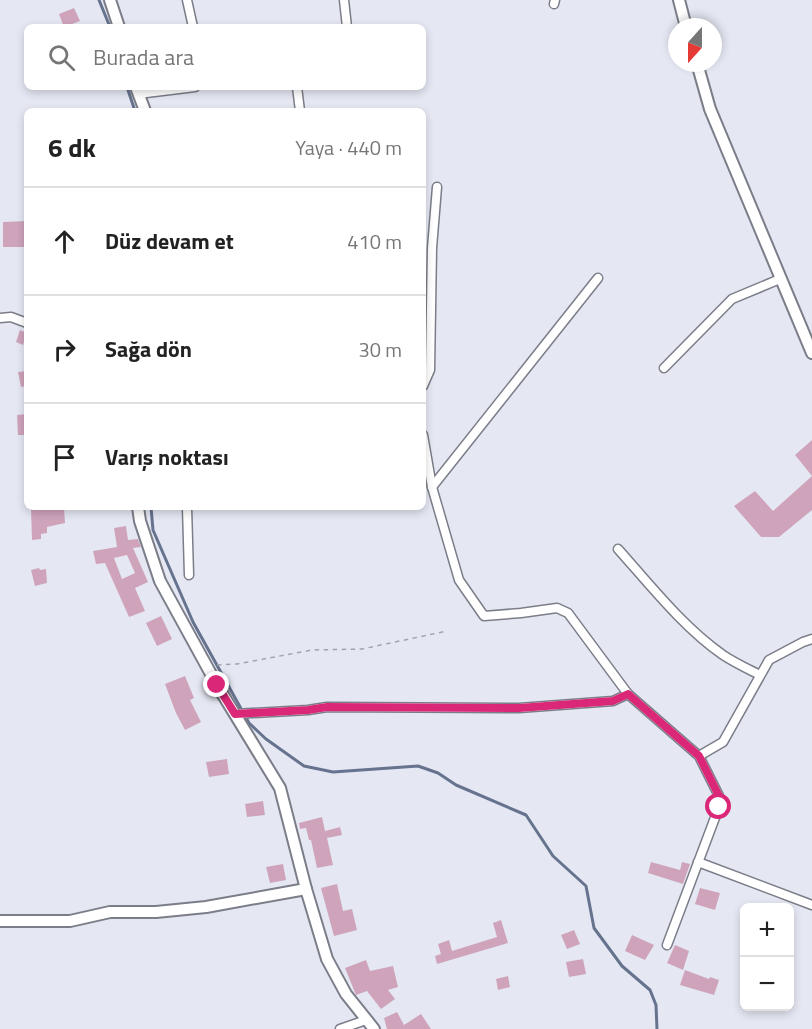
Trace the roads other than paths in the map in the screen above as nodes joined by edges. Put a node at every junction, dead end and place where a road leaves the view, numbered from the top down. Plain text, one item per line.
1 (110, 0) edge
2 (186, 0) edge
3 (344, 0) edge
4 (679, 0) edge
5 (684, 18) edge
6 (118, 24) edge
7 (192, 24) edge
8 (347, 24) edge
9 (700, 72) edge
10 (297, 90) edge
11 (137, 91) edge
12 (144, 108) edge
13 (300, 108) edge
14 (437, 187) dead end
15 (598, 278) dead end
16 (780, 279) junction
17 (0, 318) edge
18 (24, 322) edge
19 (812, 352) edge
20 (664, 368) dead end
21 (426, 379) edge
22 (426, 452) edge
23 (432, 487) junction
24 (138, 510) edge
25 (188, 510) edge
26 (618, 549) dead end
27 (189, 575) dead end
28 (812, 639) edge
29 (760, 675) junction
30 (628, 694) junction
31 (235, 714) junction
32 (699, 756) junction
33 (698, 862) junction
34 (306, 890) junction
35 (812, 905) edge
36 (0, 921) edge
37 (667, 945) dead end
38 (370, 1024) edge
39 (340, 1029) edge

1 - 6 street
2 - 7 street
3 - 8 street
4 - 5 street
9 - 16 street
10 - 13 street
11 - 12 street
14 - 21 street
15 - 23 street
16 - 19 street
16 - 20 street
17 - 18 street
22 - 23 street
23 - 30 street
24 - 31 street
25 - 27 street
26 - 29 street
28 - 29 street
29 - 32 street
30 - 31 street
30 - 32 street
31 - 34 street
32 - 33 street
33 - 35 street
33 - 37 street
34 - 36 street
34 - 38 street
38 - 39 street

